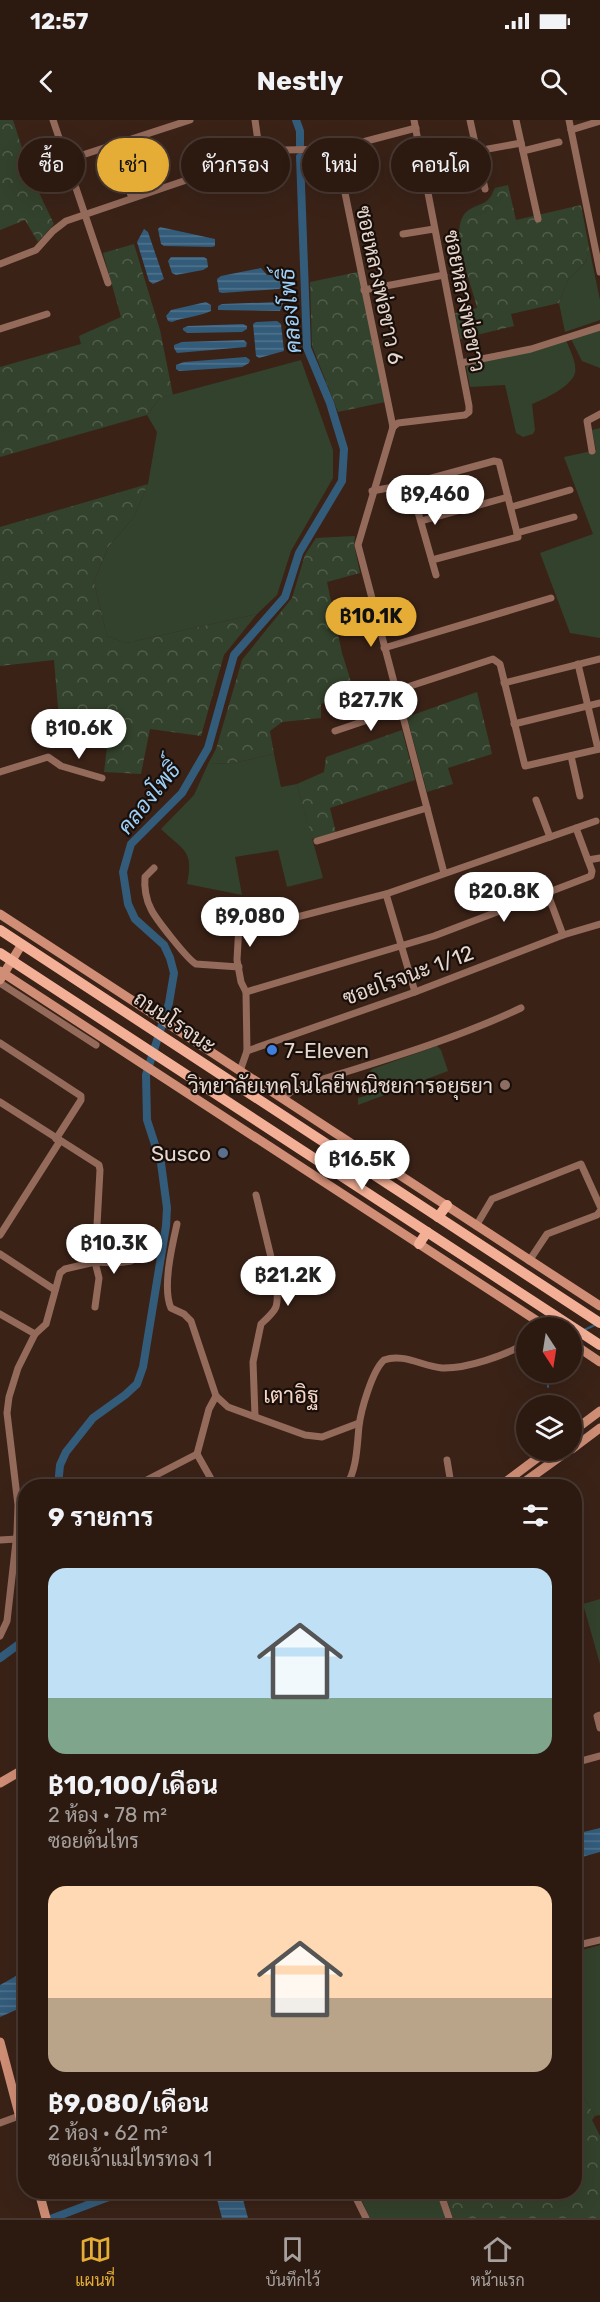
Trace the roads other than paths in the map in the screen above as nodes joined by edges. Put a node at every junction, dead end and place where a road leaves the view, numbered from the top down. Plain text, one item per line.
1 (53, 120) edge
2 (190, 120) edge
3 (255, 120) edge
4 (414, 120) edge
5 (470, 120) edge
6 (516, 120) edge
7 (569, 120) edge
8 (600, 121) edge
9 (416, 128) junction
10 (571, 130) junction
11 (59, 138) edge
12 (135, 138) edge
13 (258, 138) edge
14 (378, 138) edge
15 (474, 138) edge
16 (521, 142) junction
17 (559, 142) dead end
18 (491, 148) edge
19 (523, 151) junction
20 (181, 182) edge
21 (78, 192) edge
22 (130, 192) edge
23 (345, 192) edge
24 (132, 198) junction
25 (86, 214) junction
26 (538, 219) dead end
27 (434, 229) junction
28 (403, 234) dead end
29 (0, 264) edge
30 (600, 272) edge
31 (444, 275) junction
32 (108, 283) dead end
33 (364, 290) junction
34 (47, 314) dead end
35 (600, 327) edge
36 (0, 329) edge
37 (460, 363) junction
38 (600, 414) edge
39 (393, 427) junction
40 (592, 451) dead end
41 (410, 484) junction
42 (570, 490) dead end
43 (372, 491) junction
44 (508, 496) junction
45 (511, 507) junction
46 (574, 517) dead end
47 (421, 521) junction
48 (518, 532) junction
49 (432, 560) junction
50 (436, 575) dead end
51 (551, 598) dead end
52 (384, 648) junction
53 (600, 659) edge
54 (578, 664) junction
55 (504, 682) junction
56 (395, 692) junction
57 (600, 703) edge
58 (588, 706) junction
59 (400, 709) junction
60 (514, 724) junction
61 (335, 731) dead end
62 (599, 749) edge
63 (571, 756) junction
64 (0, 772) edge
65 (102, 778) dead end
66 (580, 795) dead end
67 (536, 800) dead end
68 (427, 808) junction
69 (596, 821) dead end
70 (576, 828) junction
71 (550, 837) junction
72 (316, 841) dead end
73 (600, 858) edge
74 (588, 861) junction
75 (154, 868) dead end
76 (444, 873) junction
77 (547, 892) junction
78 (386, 894) junction
79 (240, 907) dead end
80 (0, 914) edge
81 (600, 924) edge
82 (0, 930) edge
83 (239, 932) junction
84 (563, 935) junction
85 (22, 944) junction
86 (401, 945) junction
87 (0, 953) edge
88 (12, 961) junction
89 (239, 967) junction
90 (1, 977) edge
91 (246, 992) junction
92 (414, 992) junction
93 (521, 1008) dead end
94 (0, 1043) edge
95 (96, 1045) dead end
96 (247, 1051) junction
97 (240, 1071) junction
98 (283, 1099) junction
99 (0, 1102) edge
100 (58, 1140) junction
101 (255, 1195) dead end
102 (447, 1205) junction
103 (600, 1206) edge
104 (600, 1211) edge
105 (438, 1217) junction
106 (177, 1224) dead end
107 (476, 1226) junction
108 (427, 1232) junction
109 (0, 1235) edge
110 (419, 1244) junction
111 (0, 1254) edge
112 (131, 1261) dead end
113 (529, 1261) junction
114 (95, 1262) junction
115 (55, 1290) junction
116 (600, 1306) edge
117 (95, 1307) dead end
118 (0, 1314) edge
119 (530, 1317) edge
120 (556, 1317) edge
121 (596, 1320) edge
122 (582, 1333) edge
123 (35, 1334) junction
124 (600, 1345) edge
125 (516, 1347) edge
126 (582, 1350) edge
127 (600, 1362) edge
128 (216, 1396) junction
129 (600, 1411) edge
130 (255, 1416) junction
131 (359, 1423) junction
132 (582, 1424) edge
133 (600, 1428) edge
134 (582, 1441) edge
135 (197, 1454) junction
136 (447, 1460) dead end
137 (533, 1461) edge
138 (554, 1461) edge
139 (149, 1479) edge
140 (211, 1479) edge
141 (349, 1479) edge
142 (450, 1479) edge
143 (509, 1479) edge
144 (529, 1479) edge
145 (17, 1536) junction
146 (0, 1540) edge
147 (0, 1636) edge
148 (600, 1715) edge
149 (600, 1728) edge
150 (600, 1756) edge
151 (582, 1761) edge
152 (18, 1772) edge
153 (0, 1782) edge
154 (600, 1940) edge
155 (582, 1944) edge
156 (0, 2042) edge
157 (18, 2112) edge
158 (18, 2116) edge
159 (0, 2122) edge
160 (41, 2199) edge
161 (356, 2199) edge
162 (442, 2199) edge
163 (46, 2215) edge
164 (366, 2218) edge
165 (449, 2218) edge

1 - 11 street
2 - 12 street
3 - 13 street
4 - 9 street, ซอยหลวงพ่อขาว
5 - 15 street
6 - 16 street
7 - 10 street
8 - 10 street
9 - 14 street
9 - 27 street, ซอยหลวงพ่อขาว
10 - 30 street
16 - 18 street
16 - 19 street
17 - 19 street
19 - 26 street
20 - 24 street
21 - 25 street
22 - 24 street
23 - 33 street, ซอยหลวงพ่อขาว 6
24 - 25 street
25 - 29 street
25 - 32 street
27 - 28 street
27 - 31 street, ซอยหลวงพ่อขาว
31 - 33 street
31 - 37 street, ซอยหลวงพ่อขาว
33 - 39 street, ซอยหลวงพ่อขาว 6
34 - 36 street
35 - 37 street
37 - 39 street, ซอยหลวงพ่อขาว
38 - 40 street
39 - 43 street
41 - 43 street
41 - 44 street
41 - 47 street
42 - 45 street
43 - 52 street
44 - 45 street
44 - 47 street
45 - 48 street
46 - 48 street
47 - 49 street
48 - 49 street
49 - 50 street
51 - 52 street
52 - 56 street
53 - 54 street
54 - 55 street
54 - 58 street
55 - 56 street
55 - 60 street
56 - 59 street
57 - 58 street
58 - 60 street
58 - 62 street
59 - 61 street
59 - 68 street
60 - 63 street
62 - 63 street
63 - 66 street
64 - 65 street
67 - 71 street
68 - 72 street
68 - 76 street
69 - 70 street
70 - 71 street
70 - 74 street
71 - 76 street
73 - 74 street
74 - 77 street
75 - 89 street
76 - 78 street
77 - 84 street
77 - 86 street
78 - 83 street
78 - 86 street
79 - 83 street
80 - 97 main road, ถนนโรจนะ
81 - 84 street, ซอยโรจนะ 1/12
82 - 85 main road, ถนนโรจนะ
83 - 89 street
84 - 92 street, ซอยโรจนะ 1/12
85 - 88 main road
85 - 105 main road, ถนนโรจนะ
86 - 91 street
86 - 92 street
87 - 88 main road, ถนนโรจนะ
88 - 90 main road
88 - 108 main road, ถนนโรจนะ
89 - 91 street
90 - 95 street
90 - 110 main road
91 - 96 street
92 - 96 street, ซอยโรจนะ 1/12
93 - 98 street
94 - 100 street
96 - 97 street
97 - 98 main road, ถนนโรจนะ
98 - 102 main road, ถนนโรจนะ
99 - 100 street
100 - 109 street
100 - 114 street
101 - 130 street
102 - 105 main road
102 - 107 main road, ถนนโรจนะ
103 - 107 street
104 - 113 street
105 - 121 main road, ถนนโรจนะ
106 - 128 street
107 - 113 main road, ถนนโรจนะ
108 - 110 main road
108 - 120 main road, ถนนโรจนะ
110 - 119 main road
111 - 115 street
112 - 114 street
113 - 116 main road, ถนนโรจนะ
114 - 115 street
114 - 117 street
115 - 123 street
118 - 123 street
122 - 124 main road, ถนนโรจนะ
123 - 145 street
125 - 131 street
126 - 127 main road
128 - 130 street
128 - 135 street
129 - 132 main road
130 - 131 street
131 - 141 street
133 - 134 main road
135 - 139 street
135 - 140 street
136 - 142 street
137 - 143 main road
138 - 144 main road
145 - 146 street
145 - 147 street
148 - 149 street
150 - 151 street
152 - 153 main road
154 - 155 street
156 - 157 main road
158 - 159 street
160 - 163 main road
161 - 164 street
162 - 165 street

